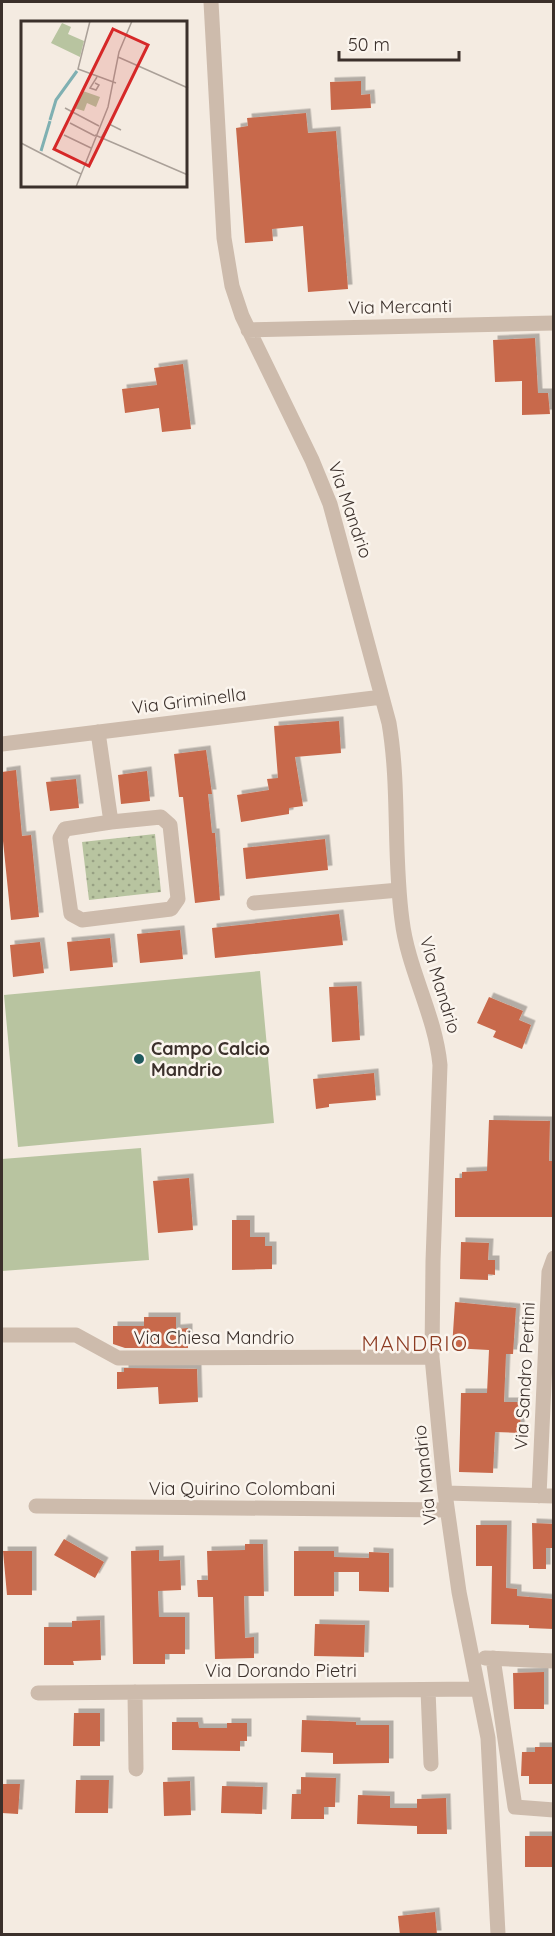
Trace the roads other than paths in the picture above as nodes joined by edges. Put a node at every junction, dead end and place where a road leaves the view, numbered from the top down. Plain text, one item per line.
1 (211, 2) edge
2 (554, 323) edge
3 (248, 330) junction
4 (382, 697) junction
5 (98, 732) junction
6 (2, 744) edge
7 (111, 822) junction
8 (399, 890) junction
9 (254, 903) dead end
10 (554, 1258) edge
11 (2, 1335) edge
12 (432, 1357) junction
13 (445, 1493) junction
14 (546, 1496) edge
15 (36, 1506) dead end
16 (447, 1510) junction
17 (473, 1658) junction
18 (493, 1658) junction
19 (554, 1660) edge
20 (478, 1689) junction
21 (428, 1690) junction
22 (135, 1692) junction
23 (38, 1693) dead end
24 (431, 1764) dead end
25 (136, 1769) dead end
26 (554, 1809) edge
27 (498, 1935) edge

1 - 3 street, Via Mandrio
2 - 3 street, Via Mercanti
3 - 4 street, Via Mandrio
4 - 5 street, Via Griminella
4 - 8 street, Via Mandrio
5 - 6 street, Via Griminella
5 - 7 street
7 - 7 street
8 - 9 street
8 - 12 street, Via Mandrio
10 - 14 street, Via Sandro Pertini
11 - 12 street, Via Chiesa Mandrio
12 - 13 street, Via Mandrio
13 - 14 street
13 - 16 street, Via Mandrio
15 - 16 street, Via Quirino Colombani
16 - 17 street, Via Mandrio
17 - 18 street
17 - 20 street, Via Mandrio
18 - 19 street
18 - 26 street
20 - 21 street, Via Dorando Pietri
20 - 27 street, Via Mandrio
21 - 22 street, Via Dorando Pietri
21 - 24 street
22 - 23 street, Via Dorando Pietri
22 - 25 street

